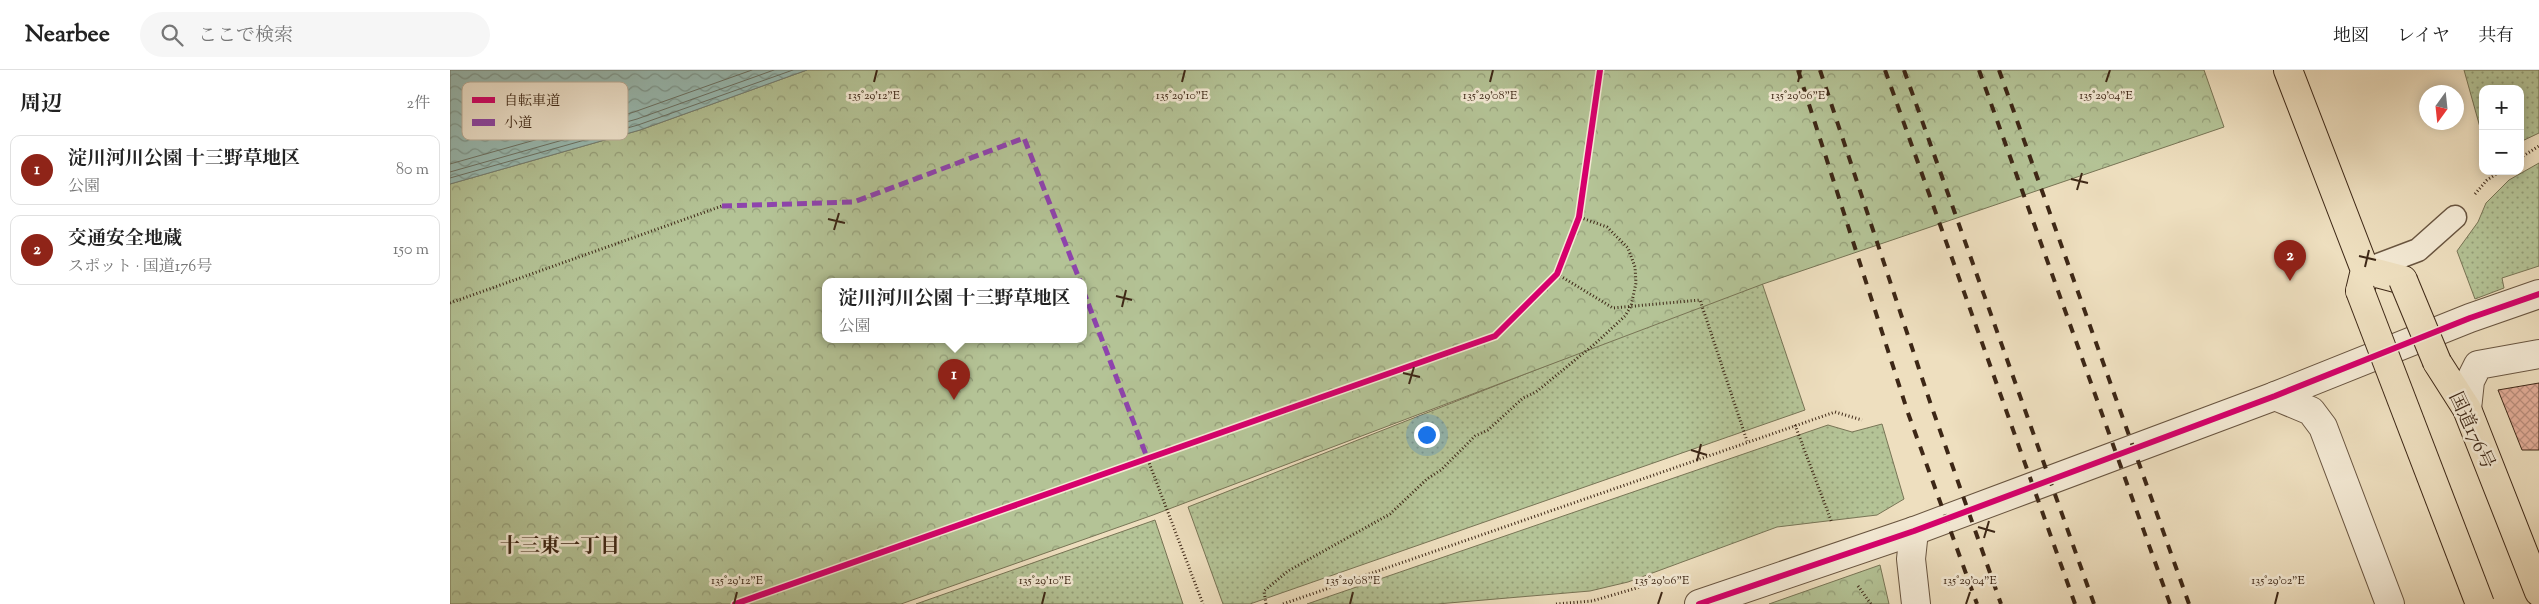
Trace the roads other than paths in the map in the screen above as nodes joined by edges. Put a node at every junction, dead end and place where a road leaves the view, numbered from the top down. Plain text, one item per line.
1 (2288, 70) edge
2 (2455, 217) dead end
3 (2363, 280) junction
4 (2539, 294) edge
5 (2539, 354) edge
6 (2275, 396) junction
7 (2468, 410) junction
8 (1914, 531) junction
9 (2539, 592) edge
10 (1699, 604) edge
11 (1916, 604) edge
12 (2390, 604) edge
13 (2480, 604) edge

1 - 3 highway
2 - 3 lane
3 - 7 highway, 国道176号, bridge
3 - 13 highway, bridge
4 - 6 street
5 - 7 street
6 - 8 street
6 - 12 street
7 - 9 highway, 国道176号
8 - 10 street
8 - 11 street

